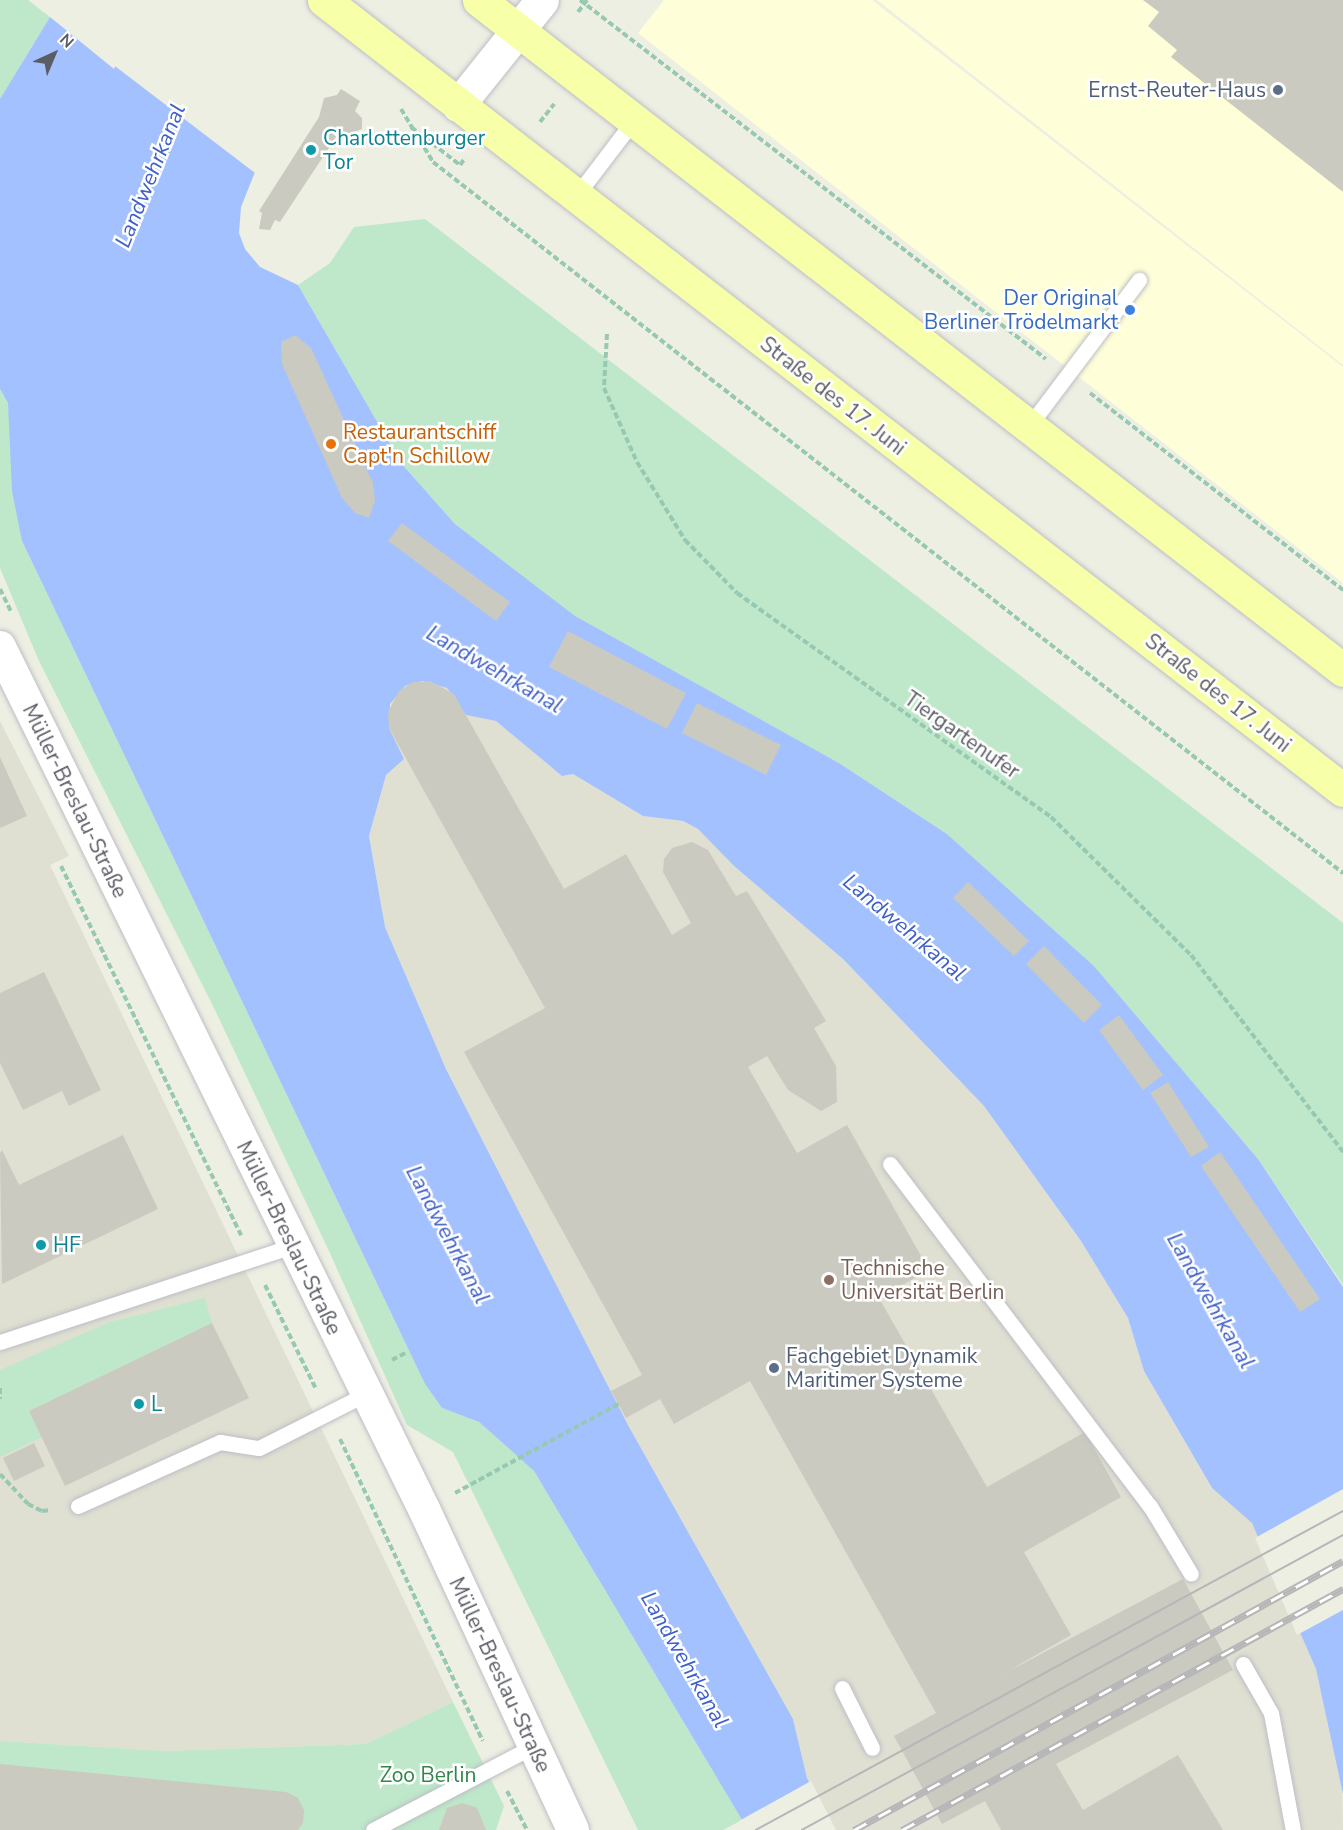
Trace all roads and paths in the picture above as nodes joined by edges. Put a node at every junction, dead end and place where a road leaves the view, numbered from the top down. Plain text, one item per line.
1 (324, 0) edge
2 (479, 0) edge
3 (542, 0) edge
4 (584, 1) edge
5 (518, 30) junction
6 (554, 103) dead end
7 (458, 105) junction
8 (634, 120) junction
9 (538, 125) dead end
10 (460, 165) dead end
11 (576, 196) junction
12 (1139, 280) dead end
13 (607, 334) dead end
14 (1067, 375) junction
15 (1029, 426) junction
16 (1343, 590) edge
17 (0, 647) edge
18 (1343, 670) edge
19 (1343, 790) edge
20 (61, 866) dead end
21 (1343, 873) edge
22 (1343, 1152) edge
23 (890, 1164) dead end
24 (292, 1246) junction
25 (252, 1259) junction
26 (0, 1342) edge
27 (0, 1388) edge
28 (366, 1394) junction
29 (0, 1399) edge
30 (618, 1404) dead end
31 (328, 1414) junction
32 (0, 1474) edge
33 (484, 1478) dead end
34 (78, 1506) joint
35 (1191, 1574) dead end
36 (1243, 1664) dead end
37 (842, 1689) dead end
38 (532, 1747) junction
39 (872, 1748) dead end
40 (495, 1767) junction
41 (373, 1830) edge
42 (527, 1830) edge
43 (573, 1830) edge
44 (1293, 1830) edge

1 - 7 main road, Straße des 17. Juni
2 - 5 main road
3 - 5 street
4 - 14 path
5 - 7 street
5 - 8 main road
6 - 9 path
7 - 11 main road, Straße des 17. Juni
8 - 11 lane
8 - 15 main road
10 - 21 path
11 - 19 main road, Straße des 17. Juni
12 - 14 lane
13 - 22 path, Tiergartenufer
14 - 15 lane
14 - 16 path
15 - 18 main road
17 - 24 street, Müller-Breslau-Straße
20 - 25 path
23 - 35 lane
24 - 25 lane
24 - 28 street, Müller-Breslau-Straße
25 - 26 lane
25 - 31 path
27 - 29 path
28 - 31 lane
28 - 38 street, Müller-Breslau-Straße
30 - 33 path
31 - 34 lane
31 - 40 path
32 - 34 path
36 - 44 lane
37 - 39 lane
38 - 40 lane
38 - 43 street, Müller-Breslau-Straße
40 - 41 lane
40 - 42 path

